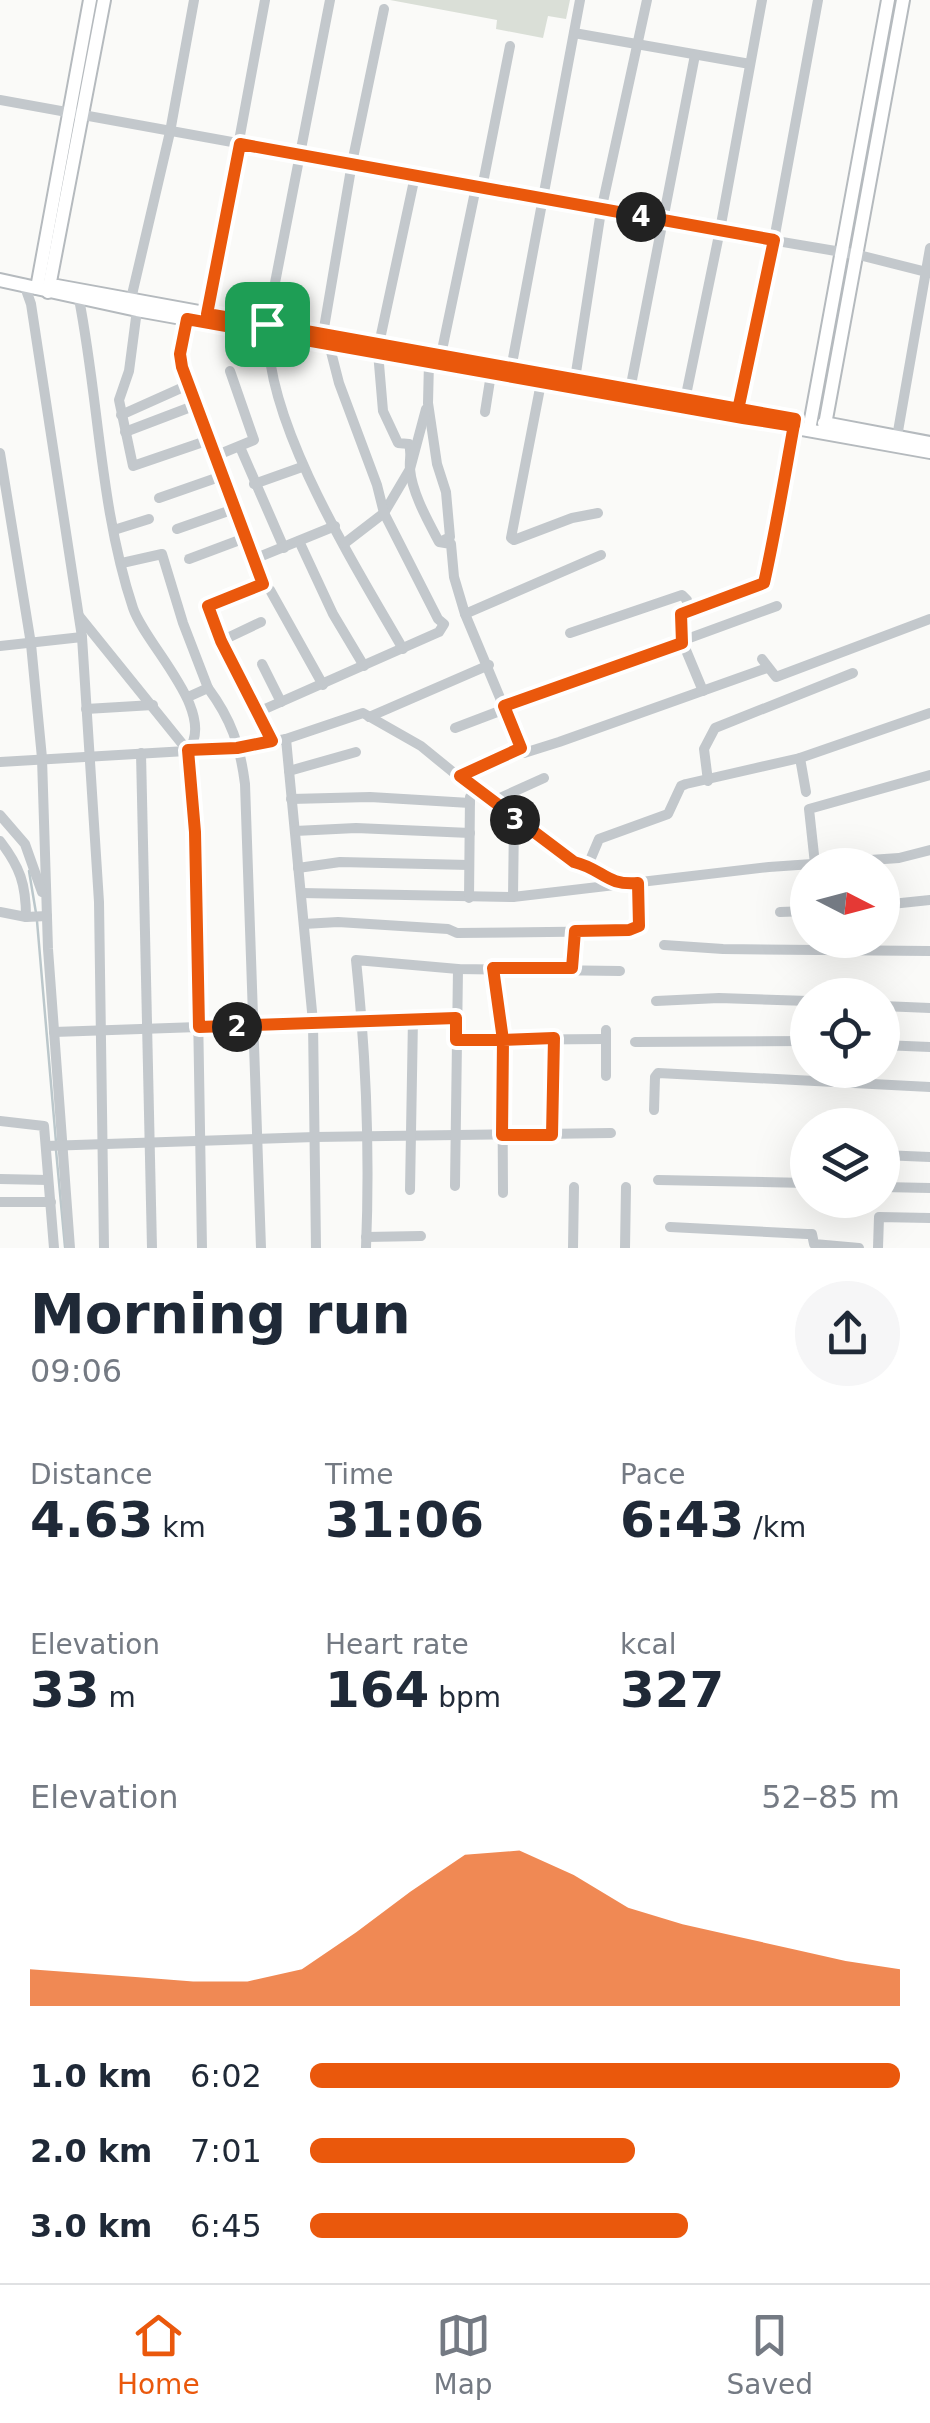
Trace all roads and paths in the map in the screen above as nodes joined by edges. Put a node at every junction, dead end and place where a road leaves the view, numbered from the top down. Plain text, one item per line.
1 (90, 0) edge
2 (104, 0) edge
3 (194, 0) edge
4 (265, 0) edge
5 (330, 0) edge
6 (580, 0) edge
7 (647, 0) edge
8 (762, 0) edge
9 (818, 0) edge
10 (888, 0) edge
11 (904, 0) edge
12 (384, 8) dead end
13 (574, 33) junction
14 (639, 44) junction
15 (510, 46) dead end
16 (696, 55) junction
17 (750, 64) junction
18 (0, 100) edge
19 (75, 115) junction
20 (170, 132) junction
21 (240, 144) junction
22 (301, 155) junction
23 (352, 164) junction
24 (415, 176) junction
25 (479, 187) junction
26 (541, 198) junction
27 (600, 212) junction
28 (664, 220) junction
29 (720, 230) junction
30 (774, 240) junction
31 (930, 248) edge
32 (851, 254) junction
33 (927, 272) edge
34 (0, 277) edge
35 (40, 286) junction
36 (79, 299) junction
37 (134, 305) junction
38 (207, 314) junction
39 (187, 319) junction
40 (268, 329) junction
41 (326, 339) junction
42 (378, 348) junction
43 (435, 358) junction
44 (511, 368) junction
45 (230, 372) dead end
46 (491, 374) junction
47 (575, 379) junction
48 (541, 383) junction
49 (188, 384) junction
50 (630, 390) junction
51 (684, 400) junction
52 (428, 403) junction
53 (196, 406) junction
54 (738, 410) junction
55 (484, 412) dead end
56 (121, 415) junction
57 (794, 423) junction
58 (817, 427) junction
59 (125, 432) junction
60 (897, 436) junction
61 (209, 440) junction
62 (930, 443) edge
63 (240, 447) junction
64 (930, 452) edge
65 (0, 453) edge
66 (215, 456) junction
67 (302, 467) junction
68 (410, 469) junction
69 (222, 476) junction
70 (254, 484) junction
71 (158, 498) dead end
72 (234, 509) junction
73 (384, 513) junction
74 (598, 513) dead end
75 (150, 519) dead end
76 (335, 526) junction
77 (177, 529) dead end
78 (114, 530) junction
79 (245, 538) junction
80 (299, 541) junction
81 (345, 542) junction
82 (439, 542) junction
83 (284, 548) junction
84 (601, 555) dead end
85 (189, 559) dead end
86 (254, 559) junction
87 (122, 563) junction
88 (263, 584) junction
89 (777, 606) dead end
90 (688, 610) junction
91 (465, 614) junction
92 (80, 616) junction
93 (930, 620) edge
94 (261, 622) dead end
95 (570, 633) dead end
96 (82, 637) junction
97 (221, 641) junction
98 (683, 643) junction
99 (31, 644) junction
100 (0, 646) edge
101 (403, 649) junction
102 (262, 664) dead end
103 (489, 665) junction
104 (364, 666) junction
105 (852, 673) dead end
106 (322, 685) junction
107 (208, 688) junction
108 (703, 691) junction
109 (188, 697) junction
110 (281, 702) junction
111 (153, 706) junction
112 (504, 708) junction
113 (86, 709) junction
114 (258, 712) junction
115 (930, 713) edge
116 (369, 716) junction
117 (455, 728) dead end
118 (286, 739) junction
119 (272, 741) junction
120 (237, 748) junction
121 (521, 748) junction
122 (188, 750) junction
123 (141, 752) junction
124 (356, 752) dead end
125 (88, 757) junction
126 (42, 758) junction
127 (800, 758) junction
128 (0, 762) edge
129 (289, 771) junction
130 (930, 775) edge
131 (460, 776) junction
132 (544, 778) dead end
133 (708, 781) junction
134 (470, 786) junction
135 (806, 792) dead end
136 (290, 799) junction
137 (491, 802) junction
138 (470, 803) junction
139 (0, 815) edge
140 (514, 819) junction
141 (295, 831) junction
142 (470, 833) junction
143 (0, 841) edge
144 (814, 848) edge
145 (930, 850) edge
146 (900, 858) edge
147 (469, 865) junction
148 (588, 865) junction
149 (790, 867) edge
150 (298, 868) junction
151 (638, 883) junction
152 (619, 885) junction
153 (301, 893) junction
154 (513, 896) junction
155 (470, 898) junction
156 (930, 900) edge
157 (900, 903) edge
158 (790, 911) edge
159 (0, 912) edge
160 (47, 912) junction
161 (780, 912) dead end
162 (26, 917) junction
163 (304, 924) junction
164 (575, 931) junction
165 (664, 944) dead end
166 (930, 951) edge
167 (493, 968) junction
168 (572, 968) junction
169 (458, 969) junction
170 (620, 971) dead end
171 (656, 1001) dead end
172 (790, 1001) edge
173 (900, 1007) edge
174 (930, 1008) edge
175 (413, 1018) junction
176 (456, 1018) junction
177 (363, 1021) junction
178 (313, 1022) junction
179 (254, 1026) junction
180 (199, 1027) junction
181 (101, 1029) junction
182 (149, 1029) junction
183 (54, 1032) junction
184 (554, 1038) junction
185 (456, 1040) junction
186 (503, 1040) junction
187 (790, 1040) edge
188 (636, 1042) dead end
189 (900, 1046) edge
190 (930, 1047) edge
191 (606, 1076) dead end
192 (930, 1087) edge
193 (654, 1110) dead end
194 (0, 1121) edge
195 (611, 1134) dead end
196 (502, 1135) junction
197 (552, 1135) junction
198 (316, 1137) junction
199 (410, 1137) junction
200 (456, 1137) junction
201 (367, 1138) junction
202 (258, 1140) junction
203 (202, 1142) junction
204 (152, 1144) junction
205 (54, 1145) junction
206 (102, 1145) junction
207 (900, 1155) edge
208 (930, 1157) edge
209 (0, 1180) edge
210 (48, 1180) junction
211 (658, 1180) dead end
212 (790, 1183) edge
213 (455, 1186) dead end
214 (574, 1187) dead end
215 (626, 1187) dead end
216 (900, 1187) edge
217 (930, 1188) edge
218 (410, 1190) dead end
219 (502, 1194) dead end
220 (0, 1202) edge
221 (50, 1202) junction
222 (930, 1218) edge
223 (670, 1226) dead end
224 (421, 1236) dead end
225 (366, 1243) edge
226 (54, 1248) edge
227 (70, 1248) edge
228 (104, 1248) edge
229 (152, 1248) edge
230 (202, 1248) edge
231 (261, 1248) edge
232 (316, 1248) edge
233 (573, 1248) edge
234 (625, 1248) edge
235 (859, 1248) edge
236 (878, 1248) edge

1 - 19 main road
2 - 19 main road
3 - 20 street
4 - 21 street
5 - 22 street
6 - 13 street
7 - 14 street
8 - 17 street
9 - 30 street
10 - 32 main road
11 - 32 main road
12 - 23 street
13 - 14 street
13 - 26 street
14 - 16 street
14 - 27 street
15 - 25 street
16 - 17 street
16 - 28 street
17 - 29 street
18 - 19 street
19 - 20 street
19 - 35 main road
20 - 21 street
20 - 37 street
21 - 22 street
21 - 38 street
22 - 23 street
22 - 40 street
23 - 24 street
23 - 41 street
24 - 25 street
24 - 42 street
25 - 26 street
25 - 43 street
26 - 27 street
26 - 44 street
27 - 28 street
27 - 47 street
28 - 29 street
28 - 50 street
29 - 30 street
29 - 51 street
30 - 32 street
30 - 54 street
31 - 33 street
32 - 33 street
32 - 58 main road
33 - 60 street
34 - 35 main road
35 - 36 main road
35 - 37 main road
35 - 92 street
36 - 37 main road
36 - 78 street
37 - 38 main road
37 - 39 main road
37 - 56 street
38 - 40 main road
39 - 40 main road
39 - 49 street
40 - 41 main road
40 - 67 street
41 - 42 main road
41 - 73 street
42 - 43 main road
42 - 68 street
43 - 44 main road
43 - 46 main road
43 - 52 street
44 - 47 main road
45 - 63 street
46 - 48 main road
46 - 55 street
47 - 50 main road
48 - 57 main road
48 - 74 street
49 - 53 street
49 - 56 street
50 - 51 main road
51 - 54 main road
52 - 68 street
52 - 82 street
53 - 59 street
53 - 61 street
54 - 57 main road
56 - 59 street
57 - 58 main road
57 - 90 street
58 - 60 main road
58 - 64 main road
59 - 61 street
60 - 62 main road
61 - 66 street
63 - 66 street
63 - 70 street
65 - 99 street
66 - 69 street
67 - 70 street
67 - 76 street
68 - 73 street
68 - 82 street
69 - 71 street
69 - 72 street
70 - 83 street
72 - 77 street
72 - 79 street
73 - 81 street
73 - 101 street
75 - 78 street
76 - 80 street
76 - 81 street
78 - 87 street
79 - 85 street
79 - 86 street
80 - 83 street
80 - 104 street
81 - 101 street
82 - 91 street
83 - 86 street
84 - 91 street
86 - 88 street
87 - 107 street
87 - 109 street
88 - 97 street
88 - 106 street
89 - 98 street
90 - 95 street
90 - 98 street
91 - 103 street
92 - 96 street
92 - 111 street
93 - 108 street
94 - 97 street
96 - 99 street
96 - 113 street
97 - 114 street
98 - 108 street
98 - 112 street
99 - 100 street
99 - 126 street
101 - 104 street
102 - 110 street
103 - 112 street
103 - 116 street
104 - 106 street
105 - 133 street
106 - 110 street
107 - 109 street
107 - 120 street
108 - 121 street
109 - 122 street
110 - 114 street
111 - 113 street
111 - 122 street
112 - 117 street
112 - 121 street
113 - 125 street
114 - 119 street
115 - 127 street
116 - 118 street
116 - 131 street
118 - 119 street
118 - 129 street
119 - 120 street
120 - 122 street
120 - 179 street
121 - 131 street
122 - 123 street
122 - 180 street
123 - 125 street
123 - 182 street
124 - 129 street
125 - 126 street
125 - 181 street
126 - 128 street
126 - 160 street
127 - 133 street
127 - 135 street
129 - 136 street
130 - 144 street
131 - 134 street
132 - 137 street
133 - 148 street
134 - 137 street
134 - 138 street
136 - 138 street
136 - 141 street
137 - 140 street
138 - 142 street
139 - 160 street
140 - 148 street
140 - 154 street
141 - 142 street
141 - 150 street
142 - 147 street
143 - 162 street
145 - 146 street
147 - 150 street
147 - 155 street
148 - 152 street
149 - 151 street
150 - 153 street
151 - 152 street
151 - 164 street
152 - 154 street
153 - 155 street
153 - 163 street
154 - 155 street
156 - 157 street
158 - 161 street
159 - 162 street
160 - 162 street
160 - 183 street
163 - 164 street
163 - 178 street
164 - 168 street
165 - 166 street
167 - 168 street
167 - 169 street
167 - 186 street
168 - 170 street
169 - 176 street
169 - 177 street
171 - 172 street
173 - 174 street
175 - 176 street
175 - 177 street
175 - 199 street
176 - 185 street
177 - 178 street
177 - 201 street
178 - 179 street
178 - 198 street
179 - 180 street
179 - 202 street
180 - 182 street
180 - 203 street
181 - 182 street
181 - 183 street
181 - 206 street
182 - 204 street
183 - 205 street
184 - 186 street
184 - 191 street
184 - 197 street
185 - 186 street
185 - 200 street
186 - 196 street
187 - 188 street
189 - 190 street
192 - 193 street
194 - 205 street
195 - 197 street
196 - 197 street
196 - 200 street
196 - 219 street
198 - 201 street
198 - 202 street
198 - 232 street
199 - 200 street
199 - 201 street
199 - 218 street
200 - 213 street
201 - 225 street
202 - 203 street
202 - 231 street
203 - 204 street
203 - 230 street
204 - 206 street
204 - 229 street
205 - 206 street
205 - 210 street
205 - 227 street
206 - 228 street
207 - 208 street
209 - 210 street
210 - 221 street
211 - 212 street
214 - 233 street
215 - 234 street
216 - 217 street
220 - 221 street
221 - 226 street
222 - 236 street
223 - 235 street
224 - 225 street

